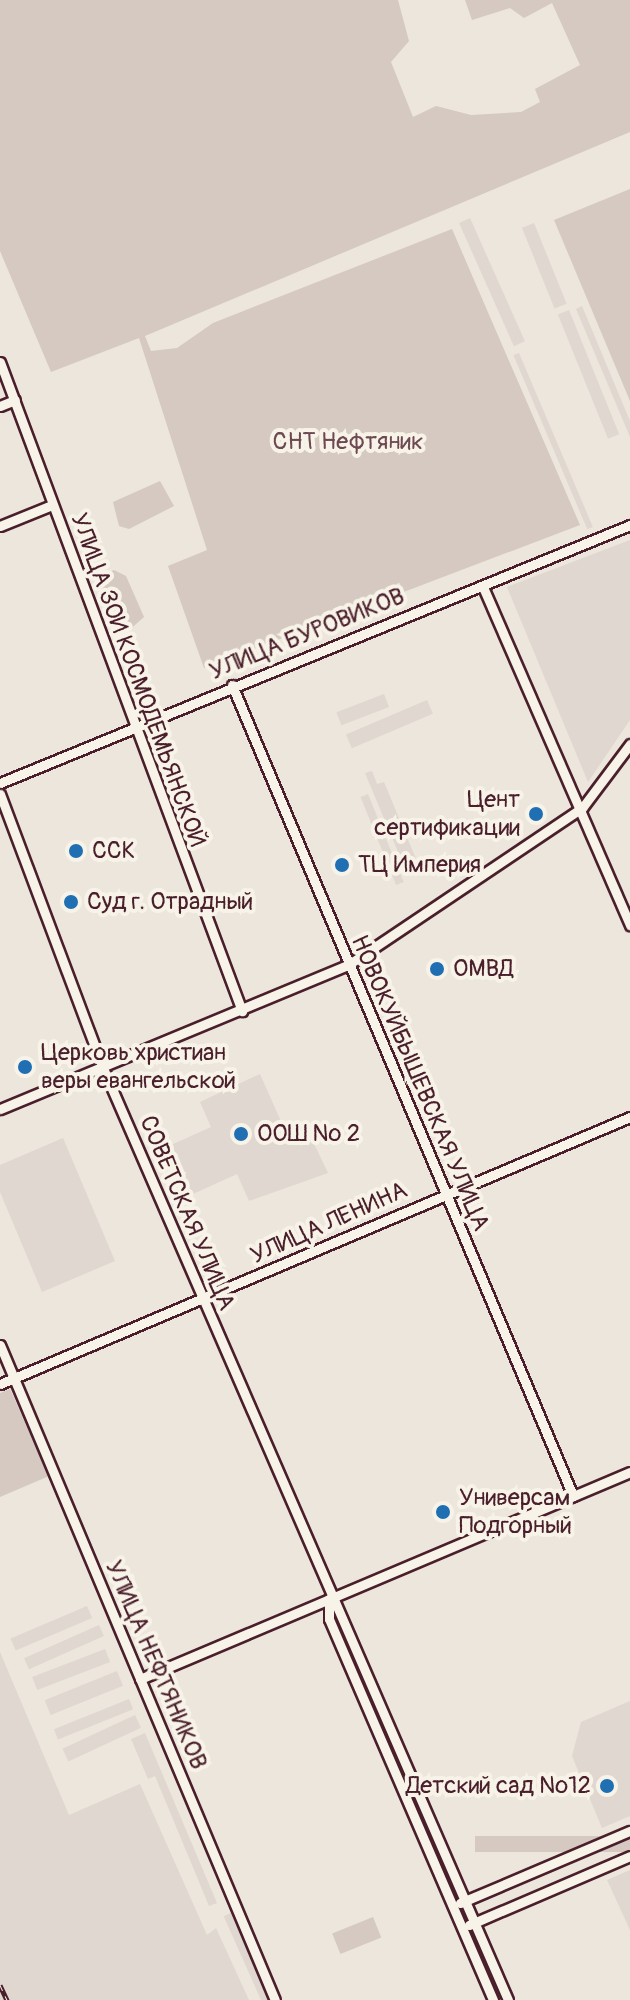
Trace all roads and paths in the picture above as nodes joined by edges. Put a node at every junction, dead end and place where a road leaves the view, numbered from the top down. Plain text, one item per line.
1 (0, 362) edge
2 (15, 400) junction
3 (0, 406) edge
4 (52, 505) junction
5 (630, 525) edge
6 (0, 526) edge
7 (483, 587) junction
8 (232, 685) junction
9 (132, 727) junction
10 (630, 744) edge
11 (0, 783) edge
12 (0, 794) edge
13 (582, 808) junction
14 (630, 925) edge
15 (348, 965) junction
16 (242, 1011) junction
17 (103, 1068) junction
18 (0, 1109) edge
19 (630, 1117) edge
20 (446, 1193) junction
21 (203, 1300) junction
22 (0, 1345) edge
23 (14, 1378) junction
24 (0, 1384) edge
25 (630, 1472) edge
26 (573, 1496) junction
27 (329, 1599) junction
28 (140, 1679) junction
29 (630, 1831) edge
30 (630, 1856) edge
31 (465, 1901) junction
32 (453, 1906) junction
33 (474, 1923) junction
34 (462, 1928) junction
35 (275, 2000) edge
36 (493, 2000) edge
37 (508, 2000) edge

1 - 2 street, УЛИЦА ЗОИ КОСМОДЕМЬЯНСКОЙ
2 - 3 street
2 - 4 street, УЛИЦА ЗОИ КОСМОДЕМЬЯНСКОЙ
4 - 6 street
4 - 9 street, УЛИЦА ЗОИ КОСМОДЕМЬЯНСКОЙ
5 - 7 street, УЛИЦА БУРОВИКОВ
7 - 8 street, УЛИЦА БУРОВИКОВ
7 - 13 street
8 - 9 street, УЛИЦА БУРОВИКОВ
8 - 15 street, НОВОКУЙБЫШЕВСКАЯ УЛИЦА
9 - 11 street, УЛИЦА БУРОВИКОВ
9 - 16 street, УЛИЦА ЗОИ КОСМОДЕМЬЯНСКОЙ
10 - 13 street
12 - 17 street, СОВЕТСКАЯ УЛИЦА
13 - 14 street
13 - 15 street
15 - 16 street
15 - 20 street, НОВОКУЙБЫШЕВСКАЯ УЛИЦА
16 - 17 street
17 - 18 street
17 - 21 street, СОВЕТСКАЯ УЛИЦА
19 - 20 street, УЛИЦА ЛЕНИНА
20 - 21 street, УЛИЦА ЛЕНИНА
20 - 26 street, НОВОКУЙБЫШЕВСКАЯ УЛИЦА
21 - 23 street, УЛИЦА ЛЕНИНА
21 - 27 street, СОВЕТСКАЯ УЛИЦА
22 - 23 street, УЛИЦА НЕФТЯНИКОВ
23 - 24 street, УЛИЦА ЛЕНИНА
23 - 28 street, УЛИЦА НЕФТЯНИКОВ
25 - 26 street
26 - 27 street
27 - 28 street
27 - 31 street, СОВЕТСКАЯ УЛИЦА
27 - 32 street, СОВЕТСКАЯ УЛИЦА
28 - 35 street, УЛИЦА НЕФТЯНИКОВ
29 - 31 street
30 - 33 street
31 - 32 street
31 - 33 street, СОВЕТСКАЯ УЛИЦА
32 - 34 street, СОВЕТСКАЯ УЛИЦА
33 - 34 street
33 - 37 street, СОВЕТСКАЯ УЛИЦА
34 - 36 street, СОВЕТСКАЯ УЛИЦА

